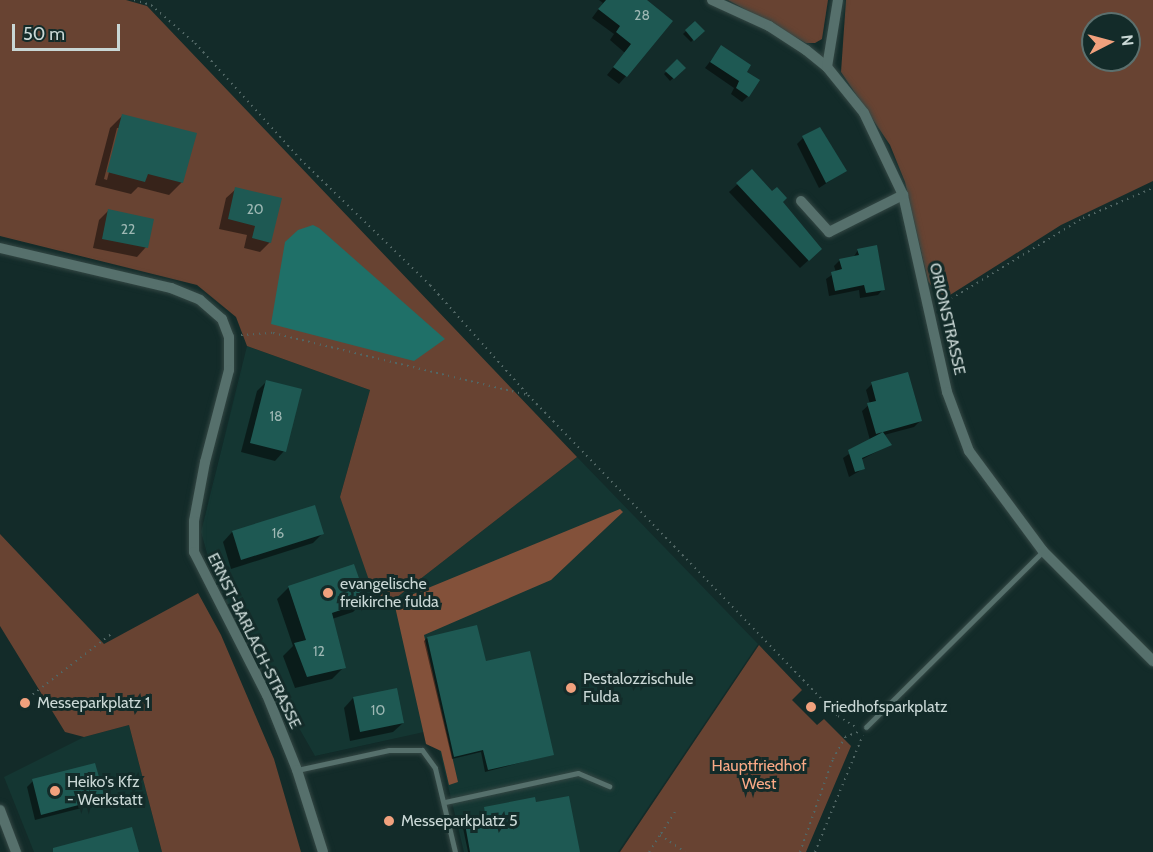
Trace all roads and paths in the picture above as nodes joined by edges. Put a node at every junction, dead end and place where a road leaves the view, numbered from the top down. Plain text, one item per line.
1 (134, 0) edge
2 (712, 0) edge
3 (838, 0) edge
4 (827, 67) junction
5 (1153, 188) edge
6 (903, 195) junction
7 (801, 201) dead end
8 (0, 249) edge
9 (930, 309) junction
10 (229, 337) junction
11 (528, 395) junction
12 (1043, 551) junction
13 (111, 634) dead end
14 (1153, 661) edge
15 (28, 699) dead end
16 (863, 729) junction
17 (297, 770) junction
18 (609, 786) dead end
19 (445, 802) junction
20 (0, 810) edge
21 (675, 812) dead end
22 (660, 835) junction
23 (16, 852) edge
24 (323, 852) edge
25 (455, 852) edge
26 (649, 852) edge
27 (685, 852) edge
28 (800, 852) edge
29 (815, 852) edge

1 - 11 path
2 - 4 street, ORIONSTRASSE
3 - 4 street
4 - 6 street, ORIONSTRASSE
5 - 9 path
6 - 7 street
6 - 9 street, ORIONSTRASSE
8 - 10 street, ERNST-BARLACH-STRASSE
9 - 12 street, ORIONSTRASSE
10 - 11 path
10 - 17 street, ERNST-BARLACH-STRASSE
11 - 16 path
12 - 14 street, ORIONSTRASSE
12 - 16 lane
13 - 15 path
16 - 28 path
16 - 29 path
17 - 19 lane
17 - 24 street, ERNST-BARLACH-STRASSE
18 - 19 lane
19 - 25 lane
20 - 23 street
21 - 22 path
22 - 26 path
22 - 27 path

